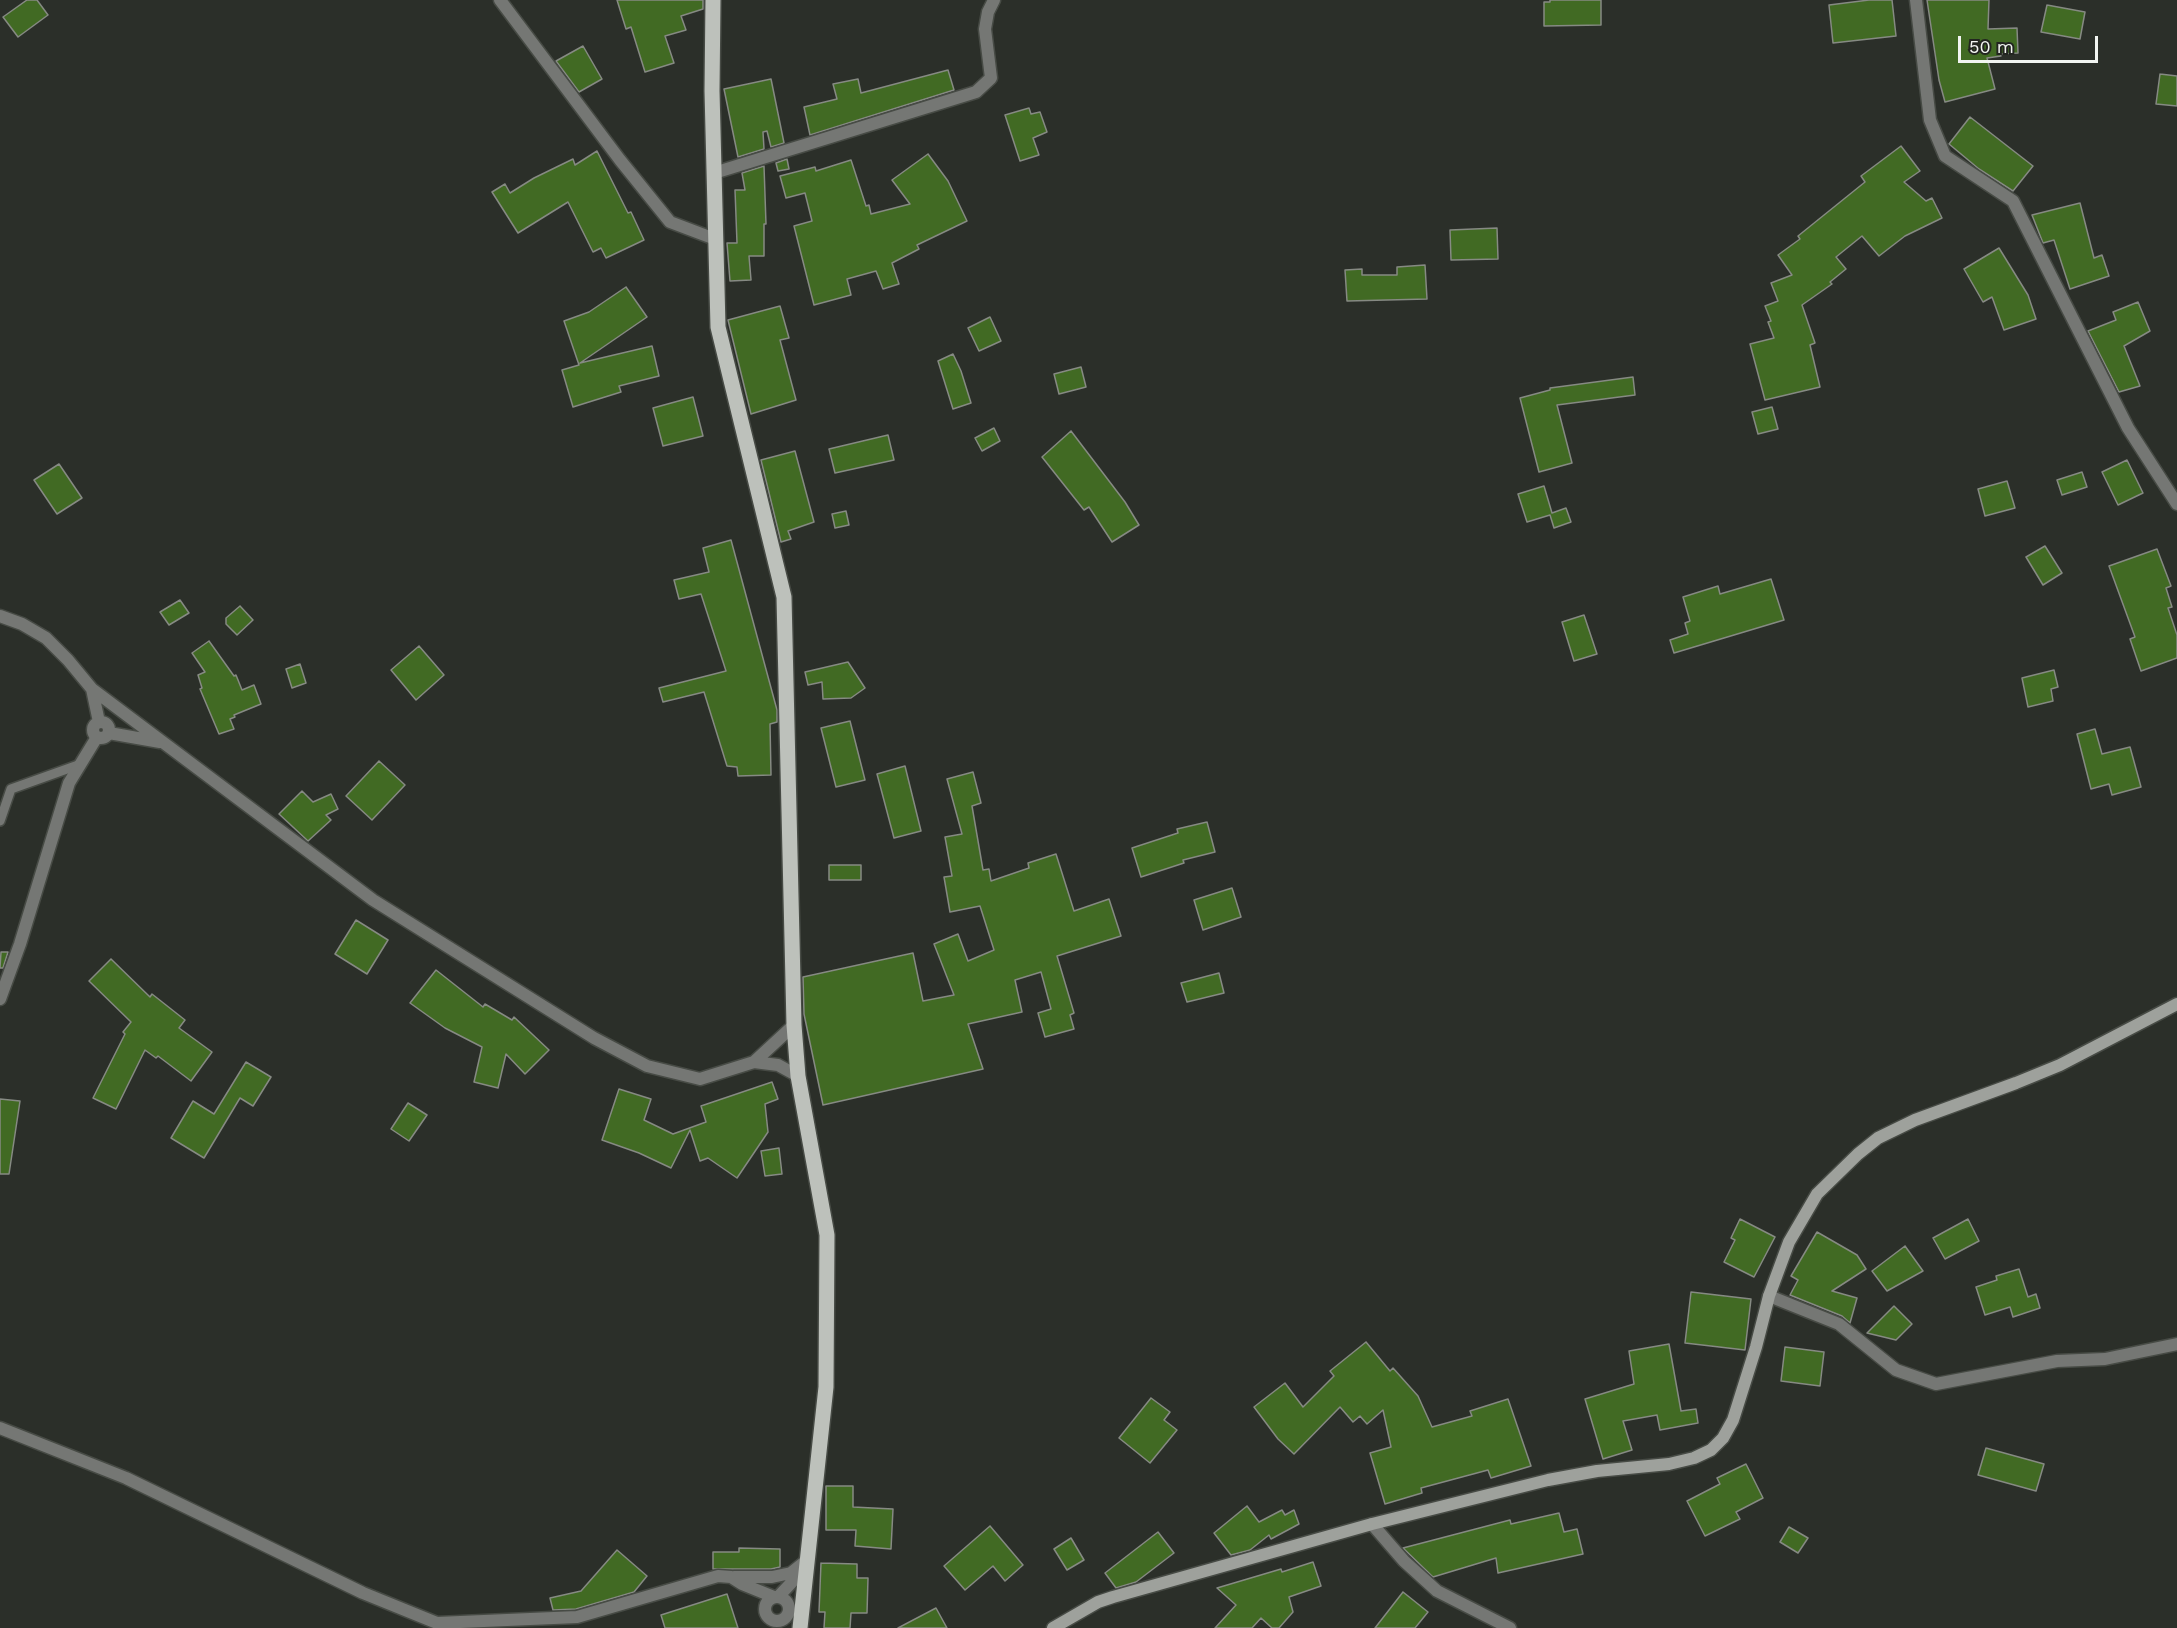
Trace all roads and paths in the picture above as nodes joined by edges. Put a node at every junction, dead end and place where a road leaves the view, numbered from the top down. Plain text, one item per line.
1 (500, 0) edge
2 (712, 0) edge
3 (994, 0) edge
4 (1916, 0) edge
5 (714, 172) junction
6 (715, 239) junction
7 (2177, 504) edge
8 (0, 616) edge
9 (92, 689) junction
10 (103, 735) junction
11 (161, 742) junction
12 (81, 764) junction
13 (0, 822) edge
14 (0, 999) edge
15 (2177, 1004) edge
16 (794, 1026) junction
17 (754, 1062) junction
18 (798, 1076) junction
19 (1769, 1296) junction
20 (2177, 1344) edge
21 (0, 1428) edge
22 (1372, 1524) junction
23 (806, 1561) junction
24 (731, 1577) junction
25 (742, 1584) junction
26 (776, 1597) junction
27 (788, 1612) junction
28 (769, 1618) edge
29 (464, 1625) edge
30 (790, 1628) edge
31 (800, 1628) edge
32 (1053, 1628) edge
33 (1510, 1628) edge

1 - 6 street
2 - 5 main road
3 - 5 street
4 - 7 street
5 - 6 main road
6 - 16 main road
8 - 9 street
9 - 10 street
9 - 11 street
10 - 11 street
10 - 12 street
11 - 17 street
12 - 13 lane
12 - 14 street
15 - 19 main road
16 - 17 street
16 - 18 main road
17 - 18 street
18 - 23 main road
19 - 20 street
19 - 22 main road
21 - 29 street
22 - 32 main road
22 - 33 street
23 - 24 street
23 - 26 street
23 - 31 main road
24 - 25 street
24 - 29 street
25 - 26 street
25 - 28 street
26 - 27 street
26 - 28 street
27 - 28 street
27 - 30 street

